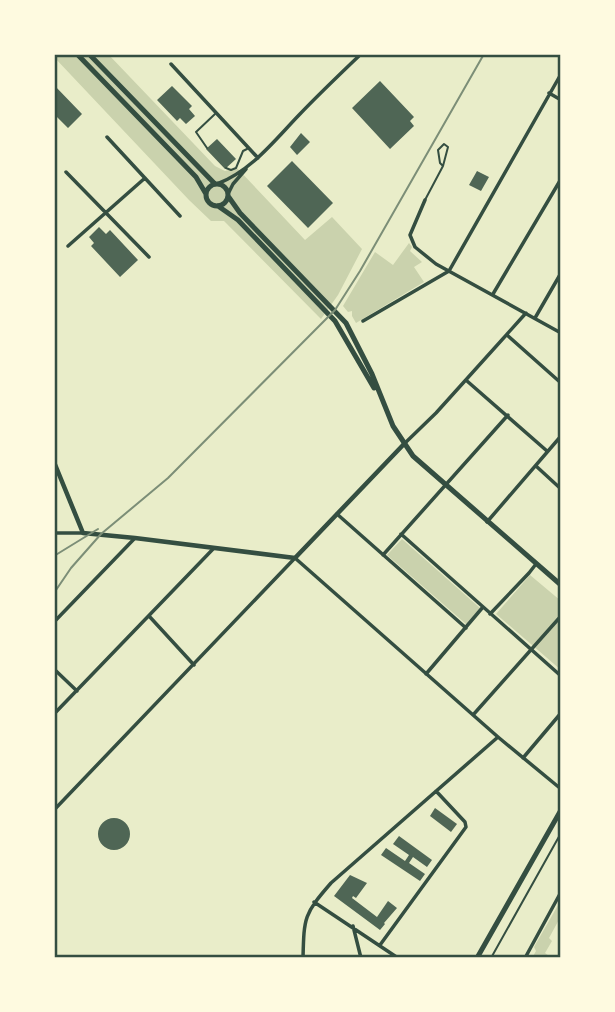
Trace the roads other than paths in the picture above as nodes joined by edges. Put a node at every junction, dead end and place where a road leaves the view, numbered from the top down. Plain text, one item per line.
1 (77, 54) edge
2 (89, 54) edge
3 (361, 54) edge
4 (171, 64) dead end
5 (561, 74) edge
6 (549, 93) junction
7 (561, 100) edge
8 (216, 113) junction
9 (107, 137) dead end
10 (207, 148) dead end
11 (250, 149) junction
12 (258, 158) junction
13 (250, 164) junction
14 (443, 166) junction
15 (226, 168) dead end
16 (66, 172) dead end
17 (145, 178) junction
18 (561, 179) edge
19 (216, 184) junction
20 (206, 194) junction
21 (228, 195) junction
22 (425, 200) joint
23 (218, 206) junction
24 (106, 213) junction
25 (180, 216) dead end
26 (68, 246) dead end
27 (149, 257) dead end
28 (449, 271) junction
29 (561, 273) edge
30 (493, 294) junction
31 (526, 313) junction
32 (535, 318) junction
33 (363, 321) dead end
34 (561, 333) edge
35 (507, 335) junction
36 (467, 380) junction
37 (561, 383) edge
38 (378, 393) junction
39 (508, 415) junction
40 (561, 436) edge
41 (404, 444) junction
42 (547, 451) junction
43 (54, 462) edge
44 (536, 466) junction
45 (446, 485) junction
46 (561, 489) edge
47 (337, 514) junction
48 (488, 522) junction
49 (54, 533) edge
50 (83, 533) junction
51 (401, 534) junction
52 (135, 537) junction
53 (214, 548) junction
54 (383, 555) junction
55 (295, 558) junction
56 (536, 564) junction
57 (561, 585) edge
58 (483, 607) junction
59 (490, 614) junction
60 (149, 616) junction
61 (561, 616) edge
62 (54, 622) edge
63 (466, 628) junction
64 (531, 649) junction
65 (194, 664) junction
66 (54, 669) edge
67 (426, 674) junction
68 (561, 676) edge
69 (77, 691) junction
70 (561, 712) edge
71 (54, 714) edge
72 (473, 715) junction
73 (498, 737) junction
74 (523, 758) junction
75 (561, 789) edge
76 (436, 791) junction
77 (54, 810) edge
78 (561, 810) edge
79 (561, 892) edge
80 (314, 902) junction
81 (353, 926) junction
82 (380, 945) junction
83 (303, 958) edge
84 (361, 958) edge
85 (398, 958) edge
86 (477, 958) edge
87 (525, 958) edge

1 - 20 main road
2 - 19 main road
3 - 12 street
4 - 8 street
5 - 6 street
6 - 7 street
6 - 28 street
8 - 10 lane
8 - 11 street
9 - 17 street
11 - 12 street
11 - 15 lane
12 - 13 street
13 - 19 street
13 - 21 street
14 - 14 lane
14 - 22 lane
16 - 24 street
17 - 24 street
17 - 25 street
18 - 30 street
19 - 20 main road
19 - 21 main road
20 - 23 main road
21 - 23 main road
21 - 38 main road
22 - 28 street
23 - 38 main road
24 - 26 street
24 - 27 street
28 - 30 street
28 - 33 street
29 - 32 street
30 - 31 street
31 - 32 street
31 - 35 street
32 - 34 street
35 - 36 street
35 - 37 street
36 - 39 street
36 - 41 street
38 - 41 main road
39 - 42 street
39 - 45 street
40 - 42 street
41 - 45 main road
41 - 47 street
42 - 44 street
43 - 50 street
44 - 46 street
44 - 48 street
45 - 48 main road
45 - 51 street
47 - 54 street
47 - 55 street
48 - 56 main road
49 - 50 street
50 - 52 street
51 - 54 street
51 - 58 street
52 - 53 street
52 - 62 street
53 - 55 street
53 - 60 street
54 - 63 street
55 - 65 street
55 - 67 street
56 - 57 main road
56 - 59 street
58 - 59 street
58 - 63 street
59 - 64 street
60 - 65 street
60 - 69 street
61 - 64 street
63 - 67 street
64 - 68 street
64 - 72 street
65 - 77 street
66 - 69 street
67 - 72 street
69 - 71 street
70 - 74 street
72 - 73 street
73 - 74 street
73 - 76 street
74 - 75 street
76 - 80 street
76 - 82 street
78 - 86 main road
79 - 87 street
80 - 81 street
80 - 83 street
81 - 82 street
81 - 84 street
82 - 85 street

